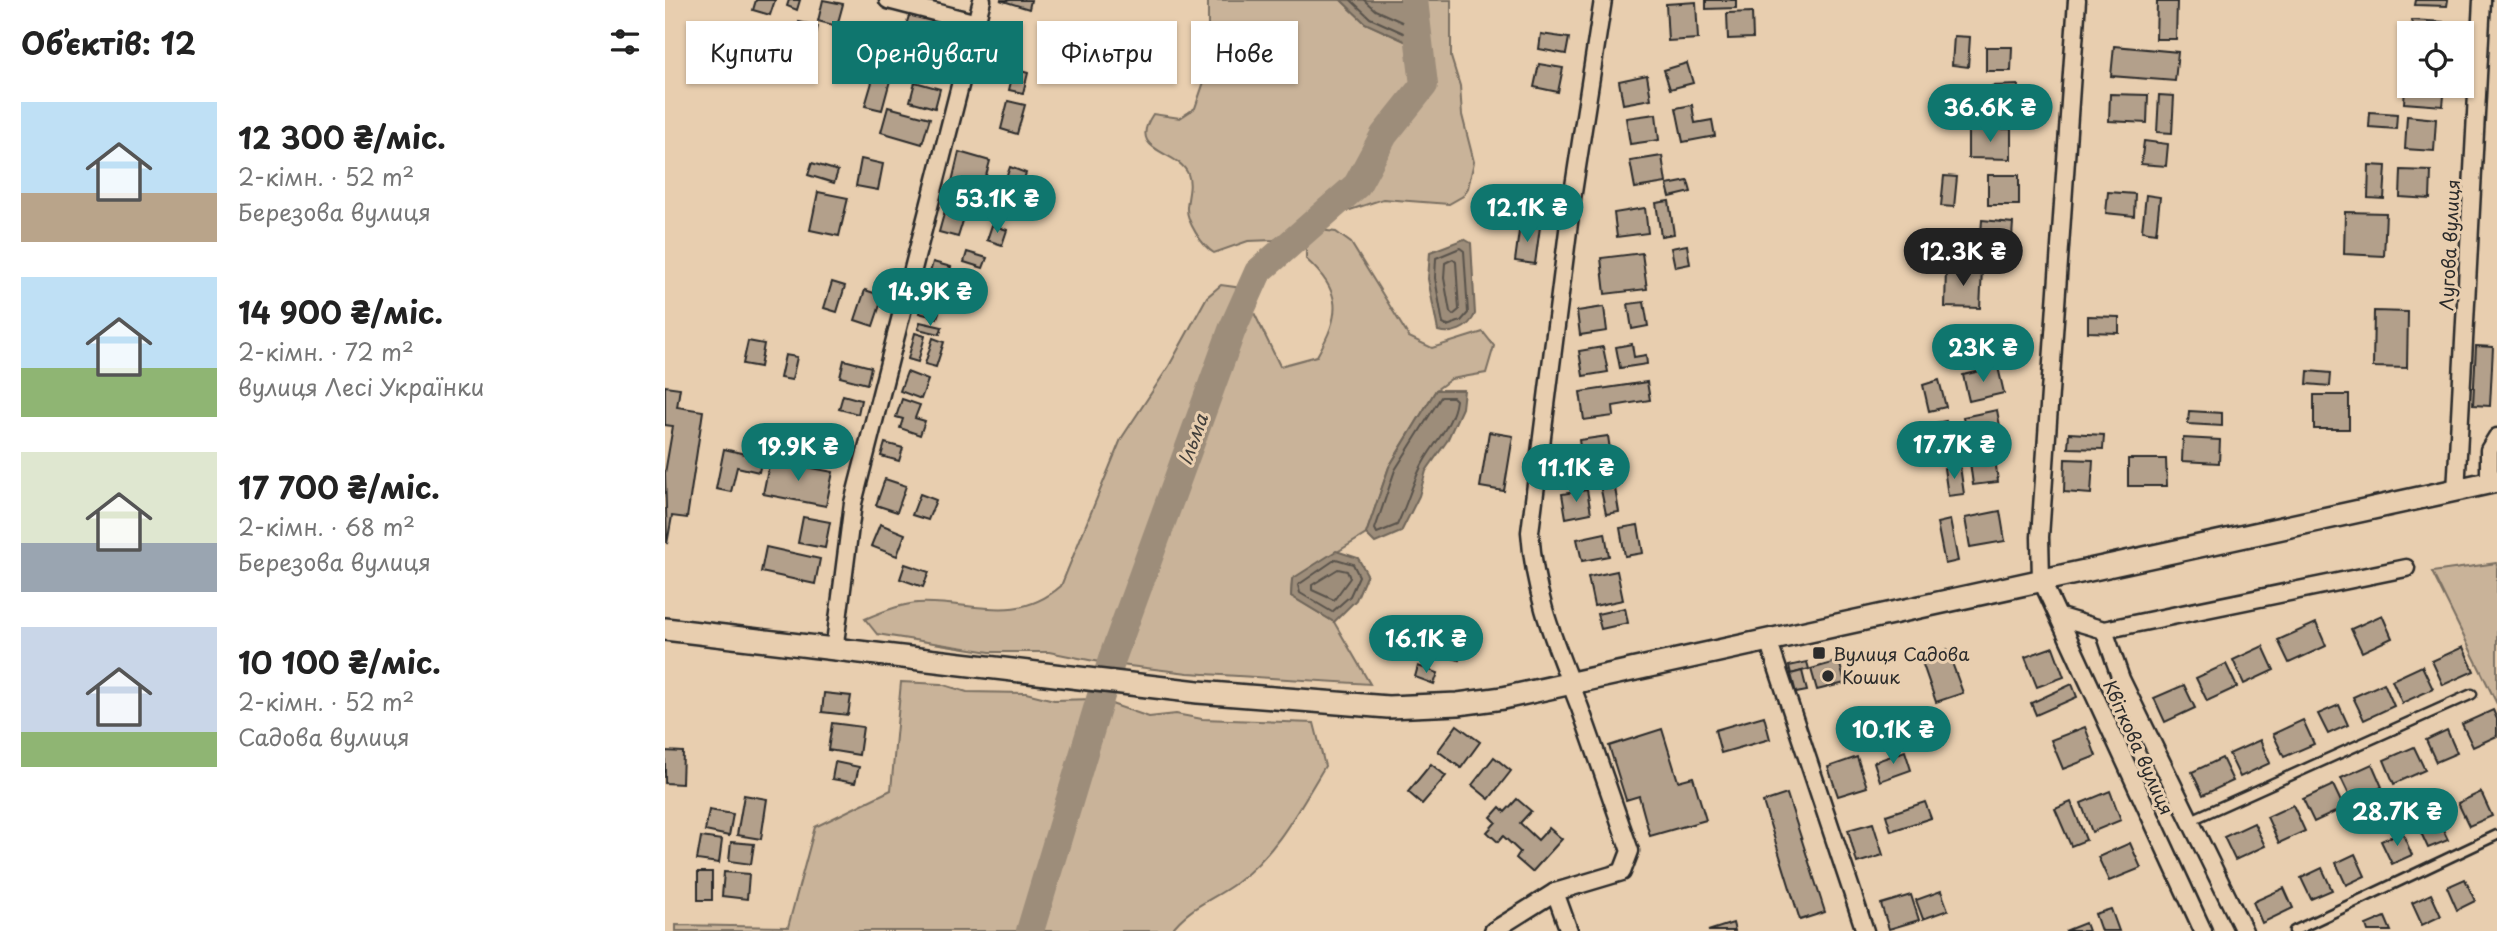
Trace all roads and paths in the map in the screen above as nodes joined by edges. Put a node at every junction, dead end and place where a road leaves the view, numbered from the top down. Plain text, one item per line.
1 (888, 0) edge
2 (982, 0) edge
3 (1603, 0) edge
4 (2077, 0) edge
5 (2482, 0) edge
6 (969, 21) edge
7 (977, 21) edge
8 (961, 84) edge
9 (2497, 437) edge
10 (2493, 483) edge
11 (2456, 492) junction
12 (2406, 568) dead end
13 (2041, 579) junction
14 (2060, 617) junction
15 (665, 629) edge
16 (2104, 630) junction
17 (1768, 640) junction
18 (834, 651) junction
19 (1569, 682) junction
20 (2472, 694) dead end
21 (2189, 821) junction
22 (2497, 835) edge
23 (1555, 892) junction
24 (1493, 931) edge
25 (1569, 931) edge
26 (1865, 931) edge
27 (2203, 931) edge
28 (2244, 931) edge
29 (2294, 931) edge

1 - 6 street
2 - 7 street
3 - 19 street
4 - 13 street
5 - 11 street, Лугова вулиця
8 - 18 street
9 - 10 street
10 - 11 street
11 - 13 street
12 - 16 street
13 - 14 street, Квіткова вулиця
13 - 17 street
14 - 16 street
14 - 27 street, Квіткова вулиця
15 - 18 street
16 - 21 street
17 - 19 street
17 - 26 street
18 - 19 street
19 - 23 street
20 - 21 lane
21 - 28 street
22 - 29 lane
23 - 24 street
23 - 25 street

